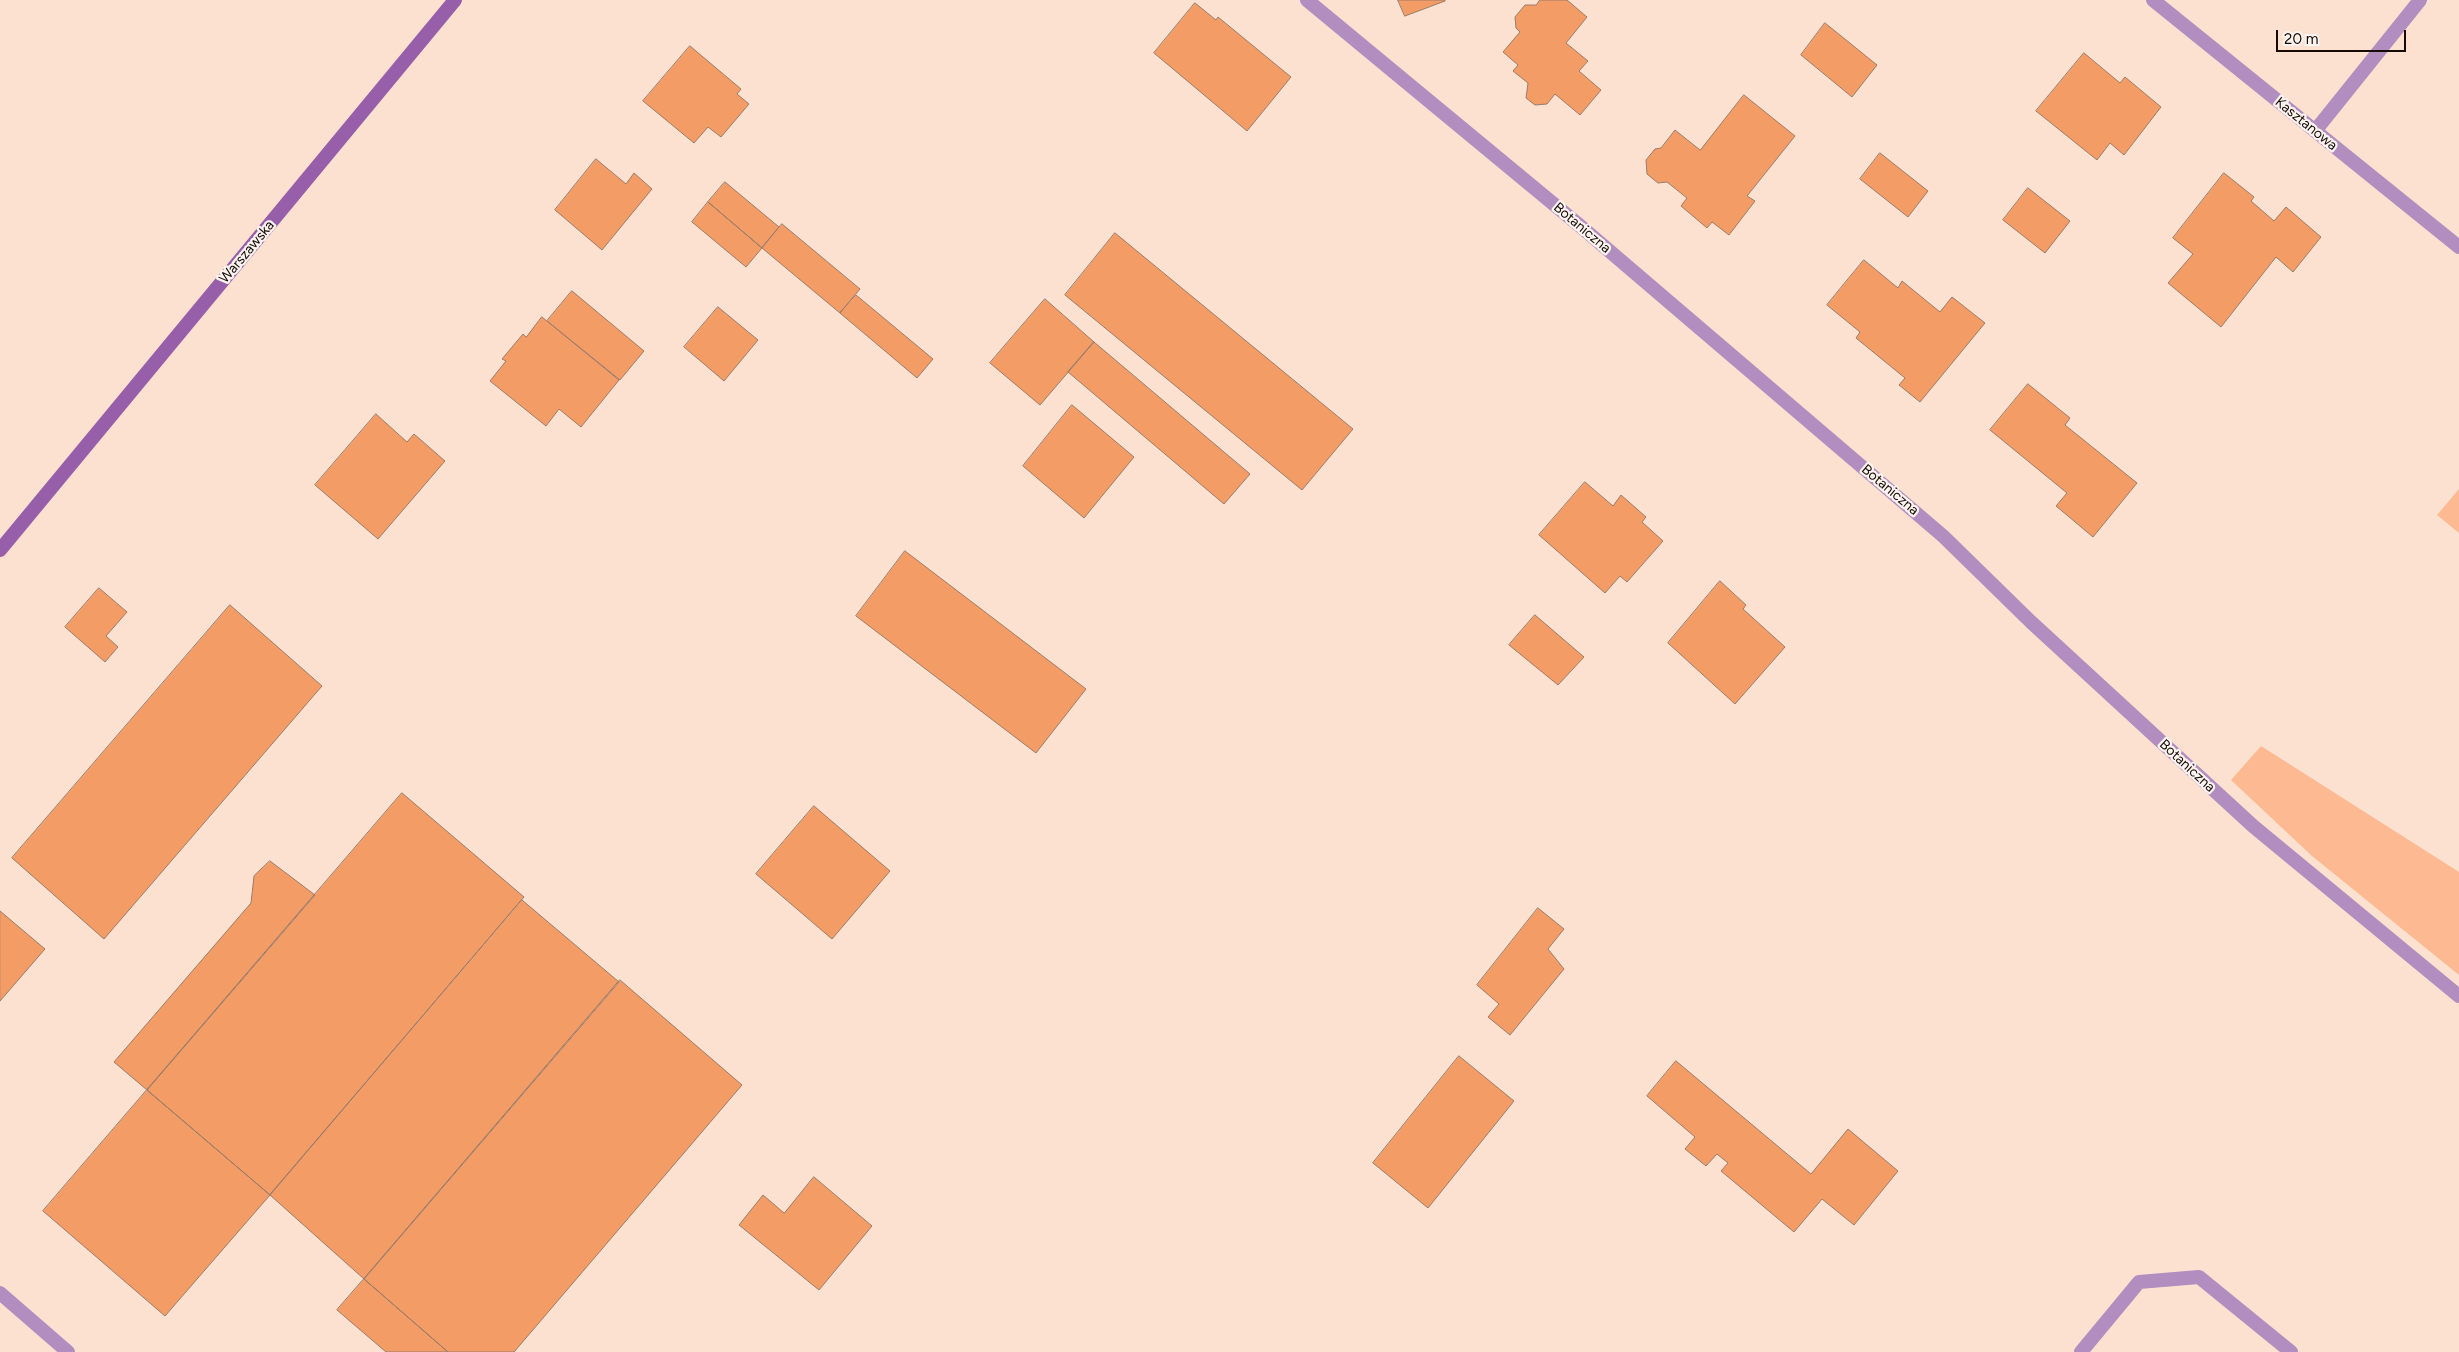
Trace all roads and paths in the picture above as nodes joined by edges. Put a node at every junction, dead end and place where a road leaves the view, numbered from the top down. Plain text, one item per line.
1 (456, 0) edge
2 (1307, 0) edge
3 (2153, 0) edge
4 (2420, 0) edge
5 (2314, 131) junction
6 (2459, 247) edge
7 (0, 550) edge
8 (2459, 996) edge
9 (0, 1293) edge
10 (68, 1352) edge
11 (2081, 1352) edge
12 (2291, 1352) edge

1 - 7 main road, Warszawska
2 - 8 street, Botaniczna
3 - 5 street, Kasztanowa
4 - 5 street
5 - 6 street, Kasztanowa
9 - 10 street
11 - 12 street

